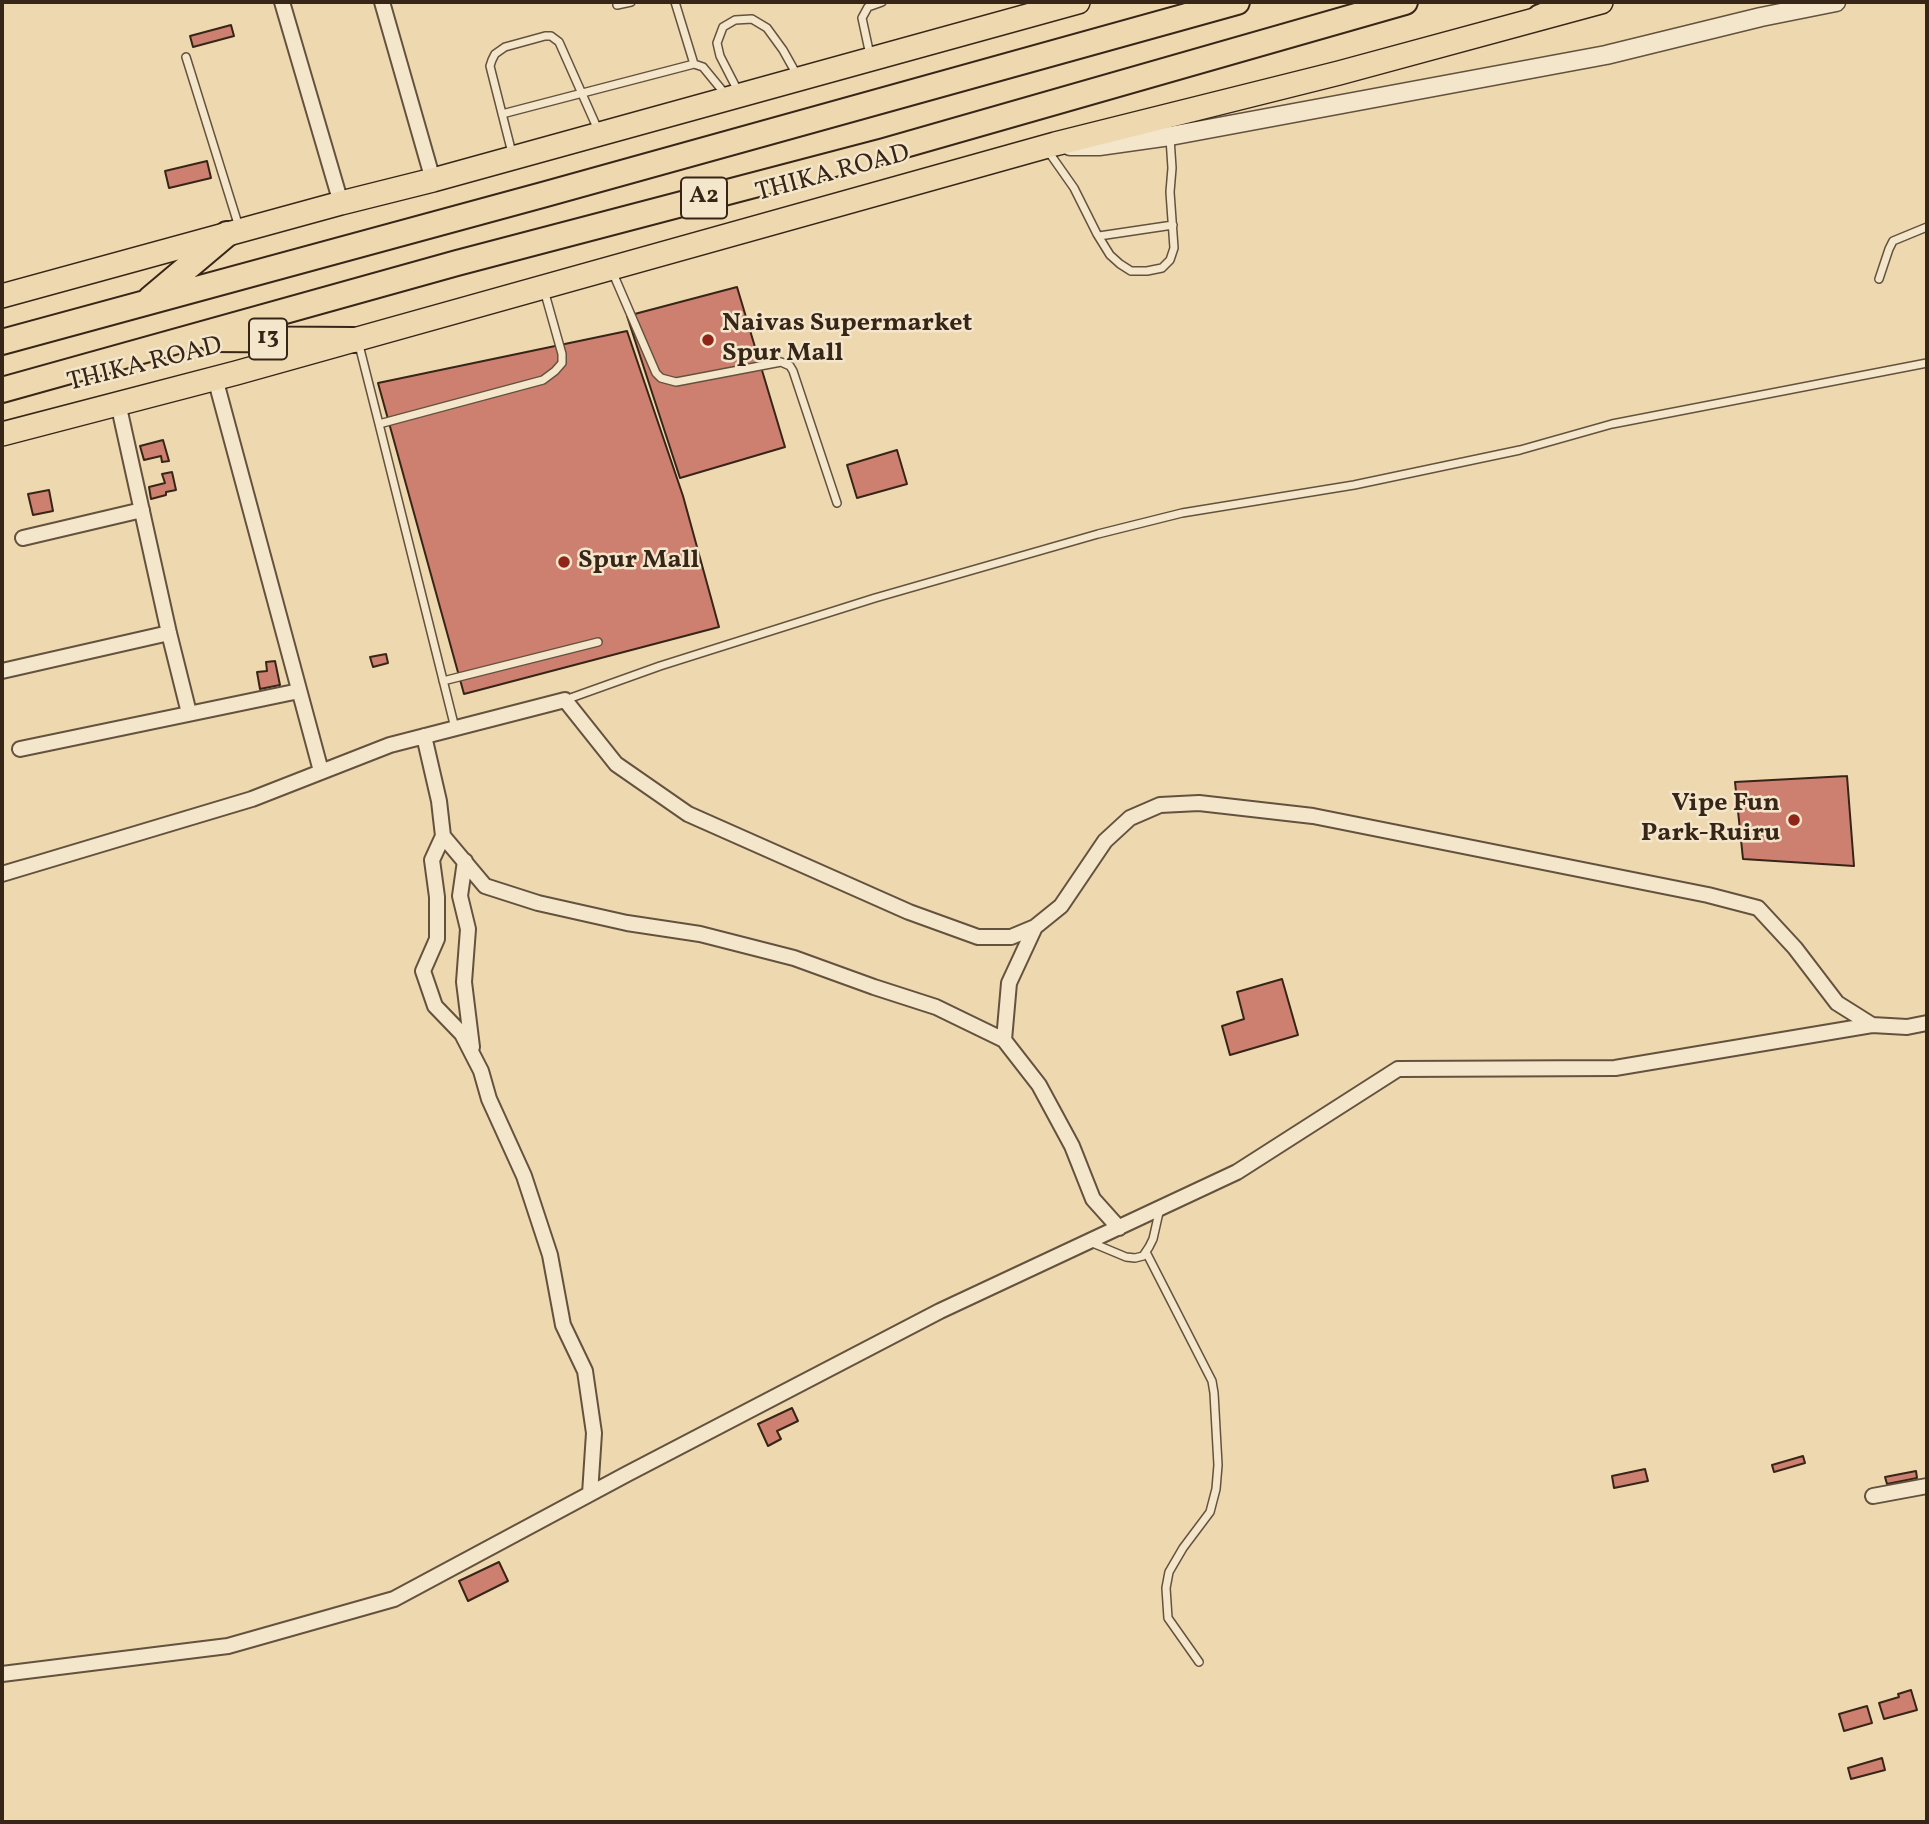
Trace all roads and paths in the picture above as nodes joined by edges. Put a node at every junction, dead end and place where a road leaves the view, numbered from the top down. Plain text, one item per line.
1 (282, 2) edge
2 (382, 2) edge
3 (631, 2) edge
4 (675, 2) edge
5 (882, 2) edge
6 (1078, 2) edge
7 (1237, 2) edge
8 (1405, 2) edge
9 (1577, 2) edge
10 (1601, 2) edge
11 (1836, 2) edge
12 (617, 5) dead end
13 (1540, 17) junction
14 (187, 57) dead end
15 (871, 59) junction
16 (694, 64) junction
17 (799, 79) junction
18 (583, 93) junction
19 (734, 97) junction
20 (502, 114) junction
21 (600, 134) junction
22 (1170, 136) junction
23 (1050, 146) junction
24 (513, 158) junction
25 (433, 180) junction
26 (341, 202) junction
27 (1173, 225) junction
28 (1927, 227) edge
29 (233, 232) junction
30 (1099, 236) junction
31 (610, 267) junction
32 (1879, 279) dead end
33 (543, 286) junction
34 (2, 296) edge
35 (144, 303) junction
36 (181, 339) junction
37 (356, 339) junction
38 (2, 342) edge
39 (1927, 363) edge
40 (215, 378) junction
41 (2, 390) edge
42 (118, 403) junction
43 (379, 424) junction
44 (2, 434) edge
45 (837, 503) dead end
46 (142, 510) junction
47 (23, 538) dead end
48 (169, 633) junction
49 (598, 642) dead end
50 (2, 671) edge
51 (443, 681) junction
52 (299, 691) junction
53 (565, 700) junction
54 (189, 713) junction
55 (455, 728) junction
56 (424, 736) junction
57 (20, 749) dead end
58 (321, 772) junction
59 (443, 835) junction
60 (465, 862) junction
61 (2, 874) edge
62 (1035, 927) junction
63 (1927, 1023) edge
64 (1872, 1025) junction
65 (1004, 1040) junction
66 (474, 1056) junction
67 (1161, 1208) junction
68 (1119, 1227) junction
69 (1089, 1242) junction
70 (1146, 1252) junction
71 (1927, 1486) edge
72 (590, 1494) junction
73 (1873, 1496) dead end
74 (1199, 1661) dead end
75 (2, 1674) edge

1 - 26 street
2 - 25 street
3 - 12 lane
4 - 16 lane
5 - 15 lane
6 - 15 main road
7 - 35 highway, A2
8 - 36 highway, THIKA ROAD / A2
9 - 13 highway
10 - 13 main road, THIKA ROAD
11 - 22 street
13 - 23 main road, THIKA ROAD
14 - 29 lane
15 - 17 main road
16 - 18 lane
16 - 19 lane
17 - 19 main road
17 - 19 lane
18 - 20 lane
18 - 20 lane
18 - 21 lane
19 - 21 main road
20 - 24 lane
21 - 24 main road
22 - 23 street
22 - 27 lane
23 - 30 lane
23 - 31 main road, THIKA ROAD
24 - 25 main road
25 - 26 main road
26 - 29 main road
27 - 30 lane
27 - 30 lane
28 - 32 lane
29 - 34 main road
29 - 35 highway
31 - 33 main road, THIKA ROAD
31 - 45 lane
33 - 37 main road, THIKA ROAD
33 - 43 lane
35 - 38 highway, A2
36 - 37 highway, 13
36 - 41 highway, THIKA ROAD / A2
37 - 40 main road, THIKA ROAD
37 - 43 lane
39 - 53 lane
40 - 42 main road, THIKA ROAD
40 - 52 street
42 - 44 main road, THIKA ROAD
42 - 46 street
43 - 51 lane
46 - 47 street
46 - 48 street
48 - 50 street
48 - 54 street
49 - 51 lane
51 - 55 lane
52 - 54 street
52 - 58 street
53 - 55 street
53 - 62 street
54 - 57 street
55 - 56 street
56 - 58 street
56 - 59 street
58 - 61 street
59 - 60 street
59 - 66 street
60 - 65 street
60 - 66 street
62 - 64 street
62 - 65 street
63 - 64 street
64 - 67 street
65 - 68 street
66 - 72 street
67 - 68 street
67 - 70 lane
68 - 69 street
69 - 70 lane
69 - 72 street
70 - 74 lane
71 - 73 street
72 - 75 street

